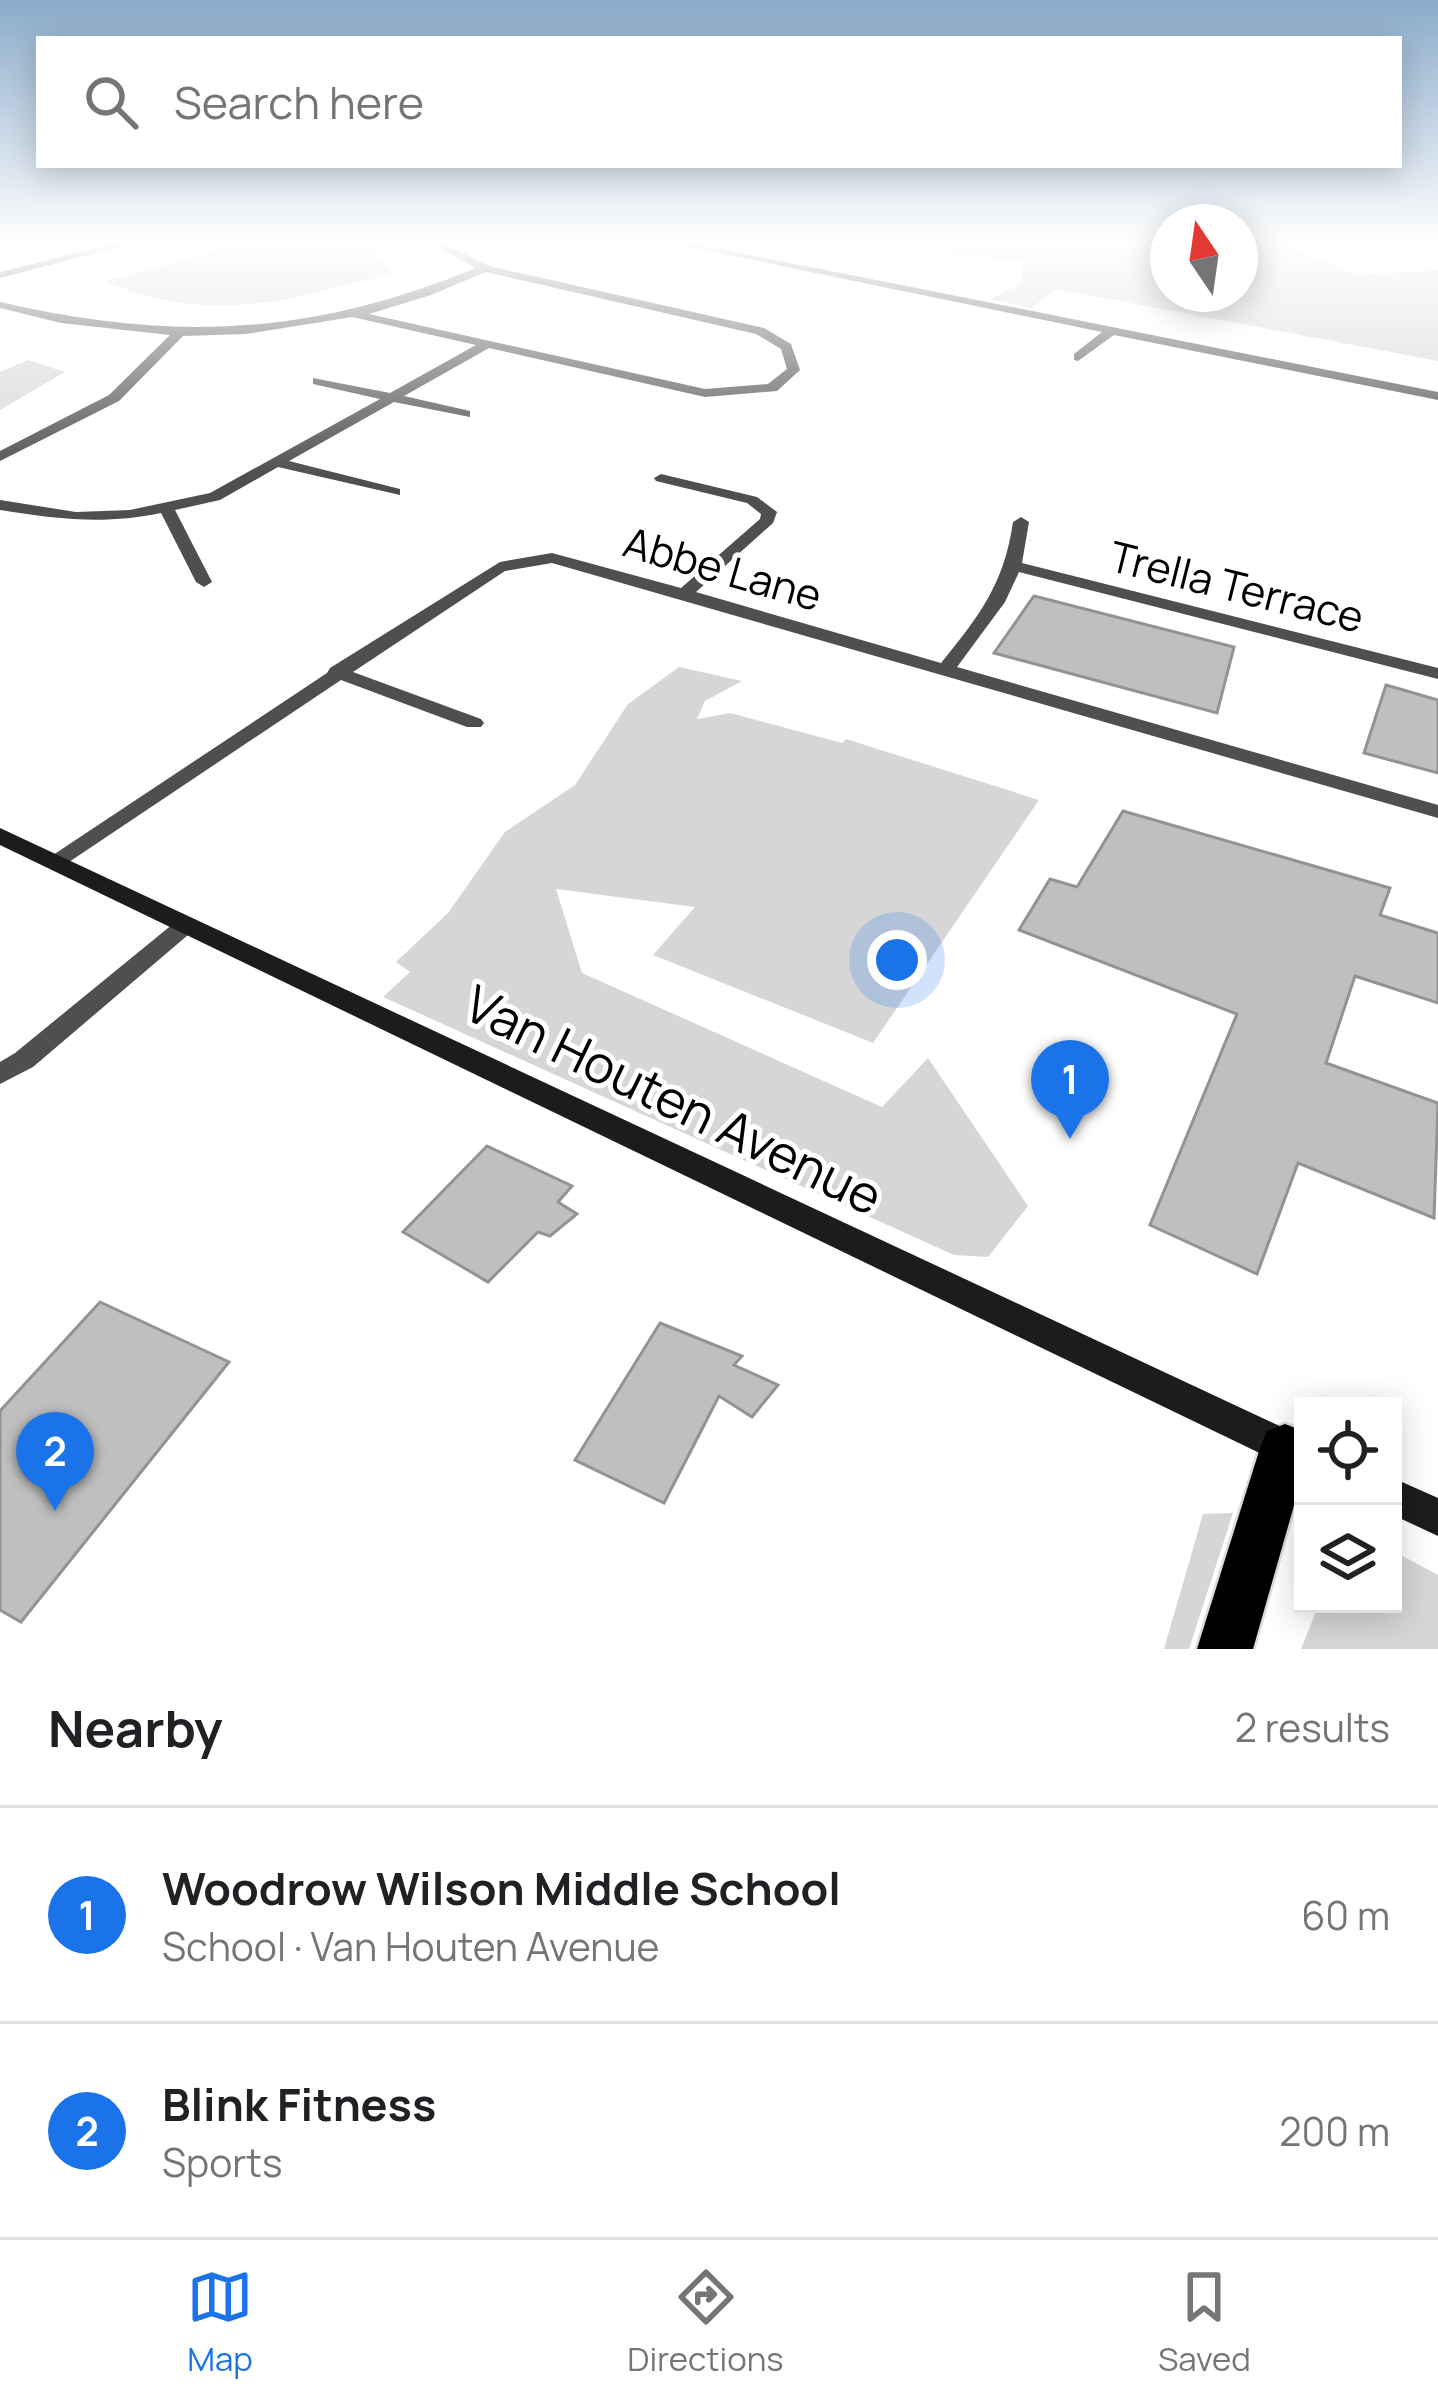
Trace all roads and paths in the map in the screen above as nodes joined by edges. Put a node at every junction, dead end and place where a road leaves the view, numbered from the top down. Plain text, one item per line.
1 (66, 321) edge
2 (311, 321) edge
3 (384, 321) edge
4 (720, 321) edge
5 (1056, 321) edge
6 (1110, 332) junction
7 (178, 334) junction
8 (486, 345) junction
9 (1078, 357) dead end
10 (319, 381) dead end
11 (1438, 396) edge
12 (392, 397) junction
13 (465, 414) dead end
14 (0, 457) edge
15 (274, 462) junction
16 (662, 478) dead end
17 (395, 492) dead end
18 (0, 505) edge
19 (167, 508) junction
20 (1021, 522) dead end
21 (1017, 567) junction
22 (204, 582) dead end
23 (683, 595) junction
24 (944, 670) junction
25 (336, 672) junction
26 (1438, 674) edge
27 (474, 723) dead end
28 (1438, 812) edge
29 (0, 836) edge
30 (55, 861) junction
31 (187, 924) junction
32 (0, 1073) edge
33 (1294, 1452) edge
34 (1402, 1500) edge
35 (1438, 1517) edge
36 (1253, 1554) junction
37 (1225, 1649) edge
38 (1250, 1649) edge

1 - 7 street
2 - 7 street
3 - 8 street
4 - 8 street
5 - 6 street
6 - 9 street
6 - 11 street
7 - 14 street
8 - 12 street
10 - 12 street
12 - 13 street
12 - 15 street
15 - 17 street
15 - 19 street
16 - 23 street
18 - 19 street
19 - 22 street
20 - 21 street
21 - 24 street
21 - 26 street, Trella Terrace
23 - 24 street, Abbe Lane
23 - 25 street, Abbe Lane
24 - 28 street, Abbe Lane
25 - 27 street
25 - 30 street, Abbe Lane
29 - 30 main road, Van Houten Avenue
30 - 31 main road, Van Houten Avenue
31 - 32 street
31 - 33 main road, Van Houten Avenue
33 - 36 highway
34 - 35 main road
36 - 37 highway
36 - 38 highway

